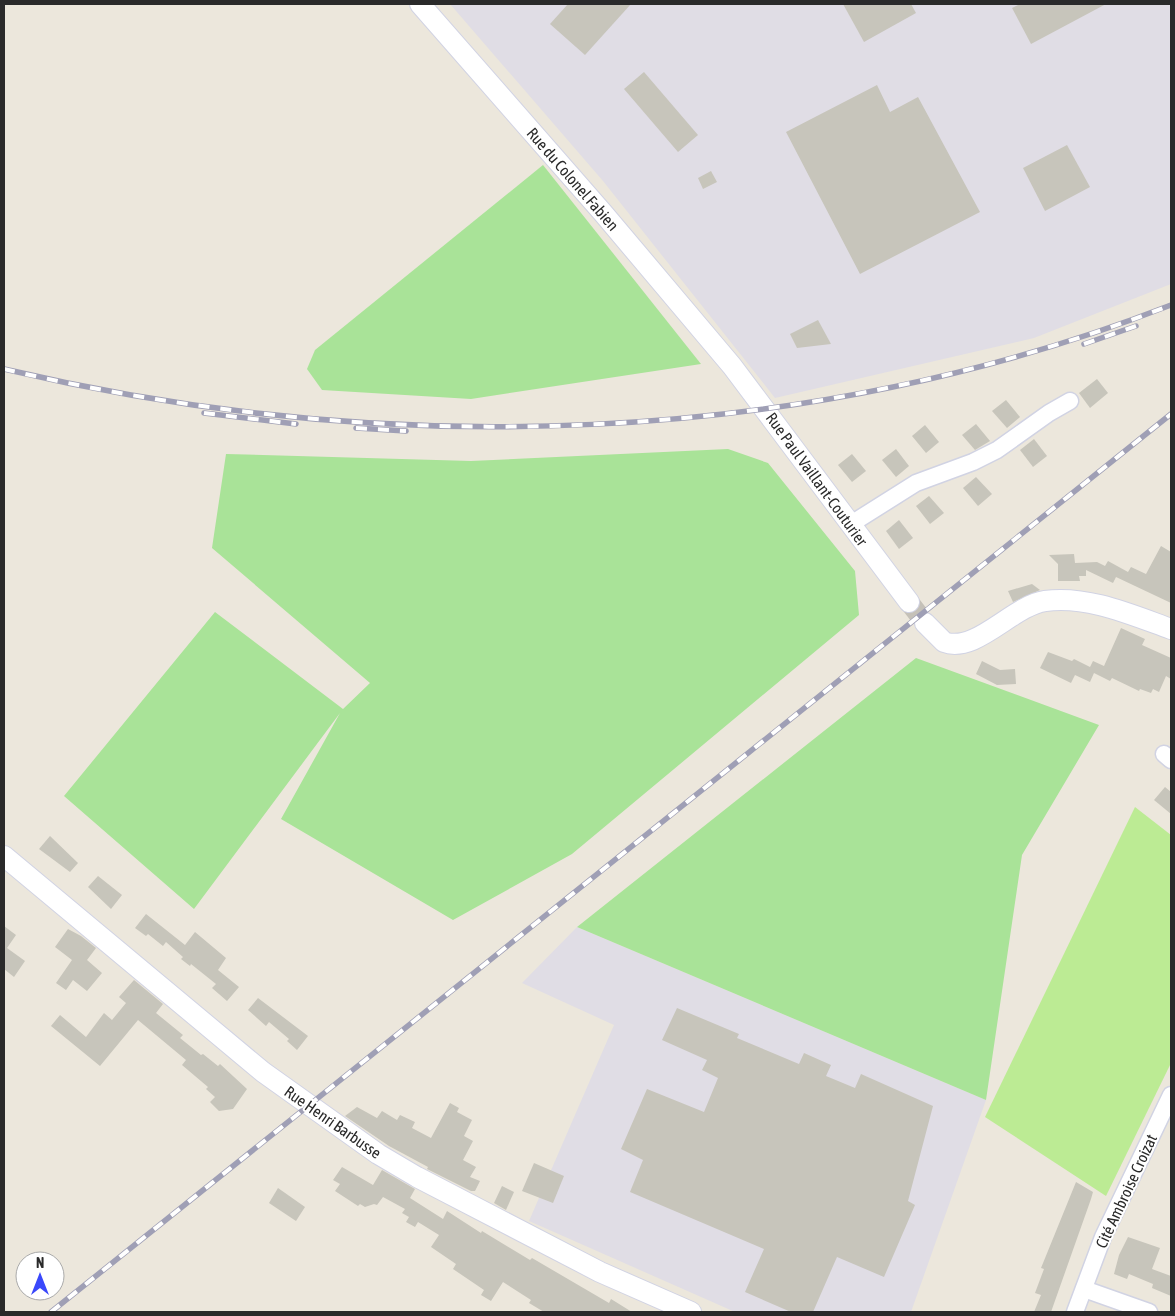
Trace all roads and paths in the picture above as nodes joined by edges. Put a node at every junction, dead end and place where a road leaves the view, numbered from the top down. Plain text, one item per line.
1 (420, 4) edge
2 (724, 356) joint
3 (1070, 401) dead end
4 (851, 524) junction
5 (909, 602) tunnel mouth
6 (926, 623) tunnel mouth
7 (1171, 629) edge
8 (10, 862) edge
9 (1171, 1095) edge
10 (1084, 1289) junction
11 (691, 1312) edge
12 (1075, 1312) edge
13 (1149, 1312) edge

1 - 2 street, Rue du Colonel Fabien
2 - 4 street, Rue Paul Vaillant-Couturier
3 - 4 street
4 - 5 street, Rue Paul Vaillant-Couturier
6 - 7 street
8 - 11 street, Rue Henri Barbusse
9 - 10 street, Cité Ambroise Croizat
10 - 12 street, Cité Ambroise Croizat
10 - 13 street

